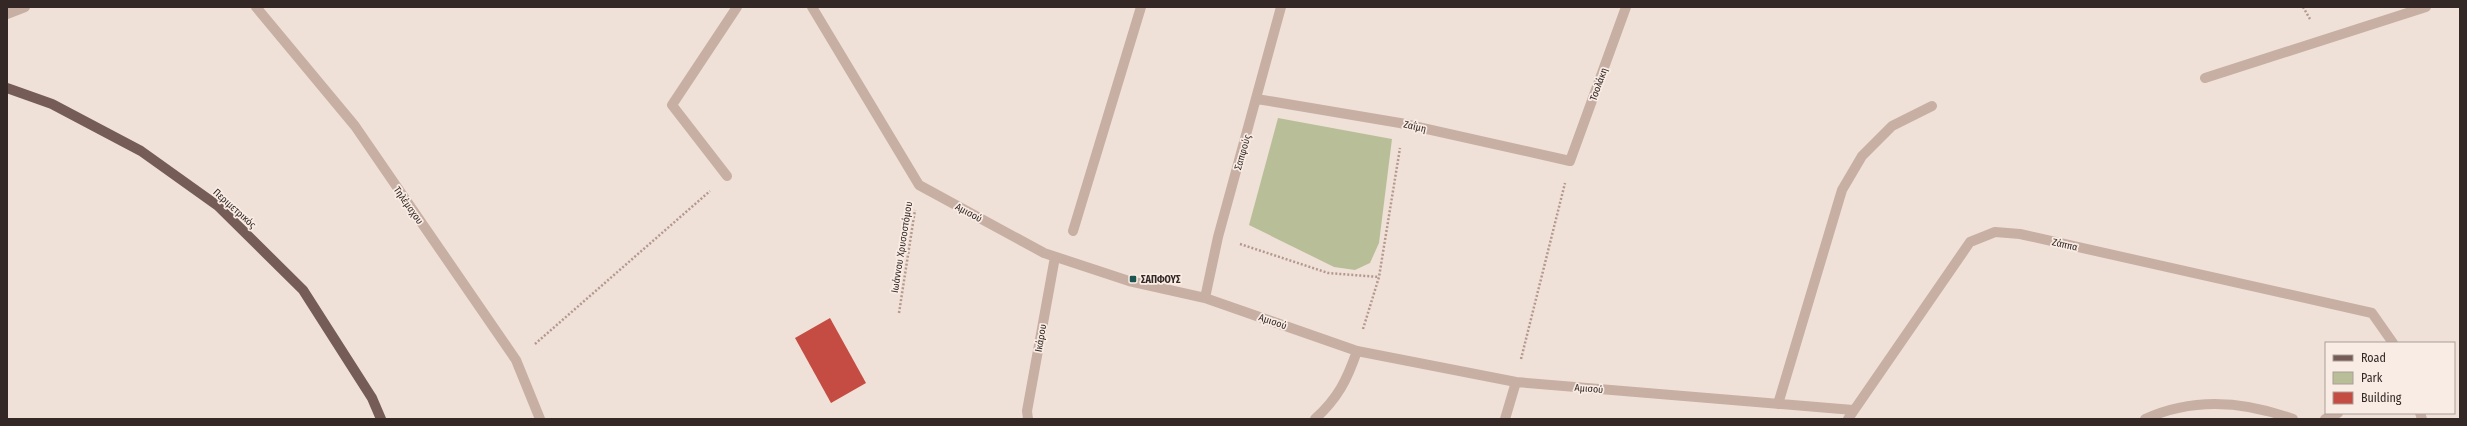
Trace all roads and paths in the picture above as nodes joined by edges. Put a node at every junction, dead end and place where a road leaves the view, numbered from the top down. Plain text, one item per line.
1 (25, 7) edge
2 (256, 7) edge
3 (737, 7) edge
4 (812, 7) edge
5 (1141, 7) edge
6 (1281, 7) edge
7 (1626, 7) edge
8 (2426, 7) edge
9 (7, 14) edge
10 (2205, 78) dead end
11 (7, 88) edge
12 (1257, 99) junction
13 (1932, 106) dead end
14 (1400, 152) dead end
15 (1570, 161) junction
16 (727, 176) joint
17 (918, 185) junction
18 (1073, 231) dead end
19 (1218, 237) junction
20 (1055, 257) junction
21 (1378, 277) junction
22 (1205, 298) junction
23 (899, 312) dead end
24 (2392, 342) edge
25 (1357, 350) junction
26 (516, 360) junction
27 (1516, 382) junction
28 (1778, 404) junction
29 (2336, 414) edge
30 (1850, 415) edge
31 (381, 419) edge
32 (540, 419) edge
33 (1028, 419) edge
34 (1315, 419) edge
35 (1505, 419) edge
36 (2145, 419) edge
37 (2293, 419) edge
38 (2326, 419) edge

1 - 9 street
2 - 26 street, Τηλέμαχου
3 - 16 street
4 - 17 street
5 - 18 street
6 - 12 street, Σαπφούς
7 - 15 street, Τσολάκη
8 - 10 street
11 - 31 main road, Περιμετρικός
12 - 15 street, Ζαΐμη
12 - 19 street, Σαπφούς
13 - 28 street
14 - 21 path
15 - 27 path
16 - 26 path
17 - 20 street, Αμισού
17 - 23 path, Ιωάννου Χρυσοστόμου
19 - 21 path
19 - 22 street, Σαπφούς
20 - 22 street, Αμισού
20 - 33 street, Ικάρου
21 - 25 path
22 - 25 street, Αμισού
24 - 30 street, Ζάππα
25 - 27 street, Αμισού
25 - 34 street
26 - 32 street, Τηλέμαχου
27 - 28 street, Αμισού
27 - 35 street
28 - 30 street, Αμισού
29 - 38 street
36 - 37 street

